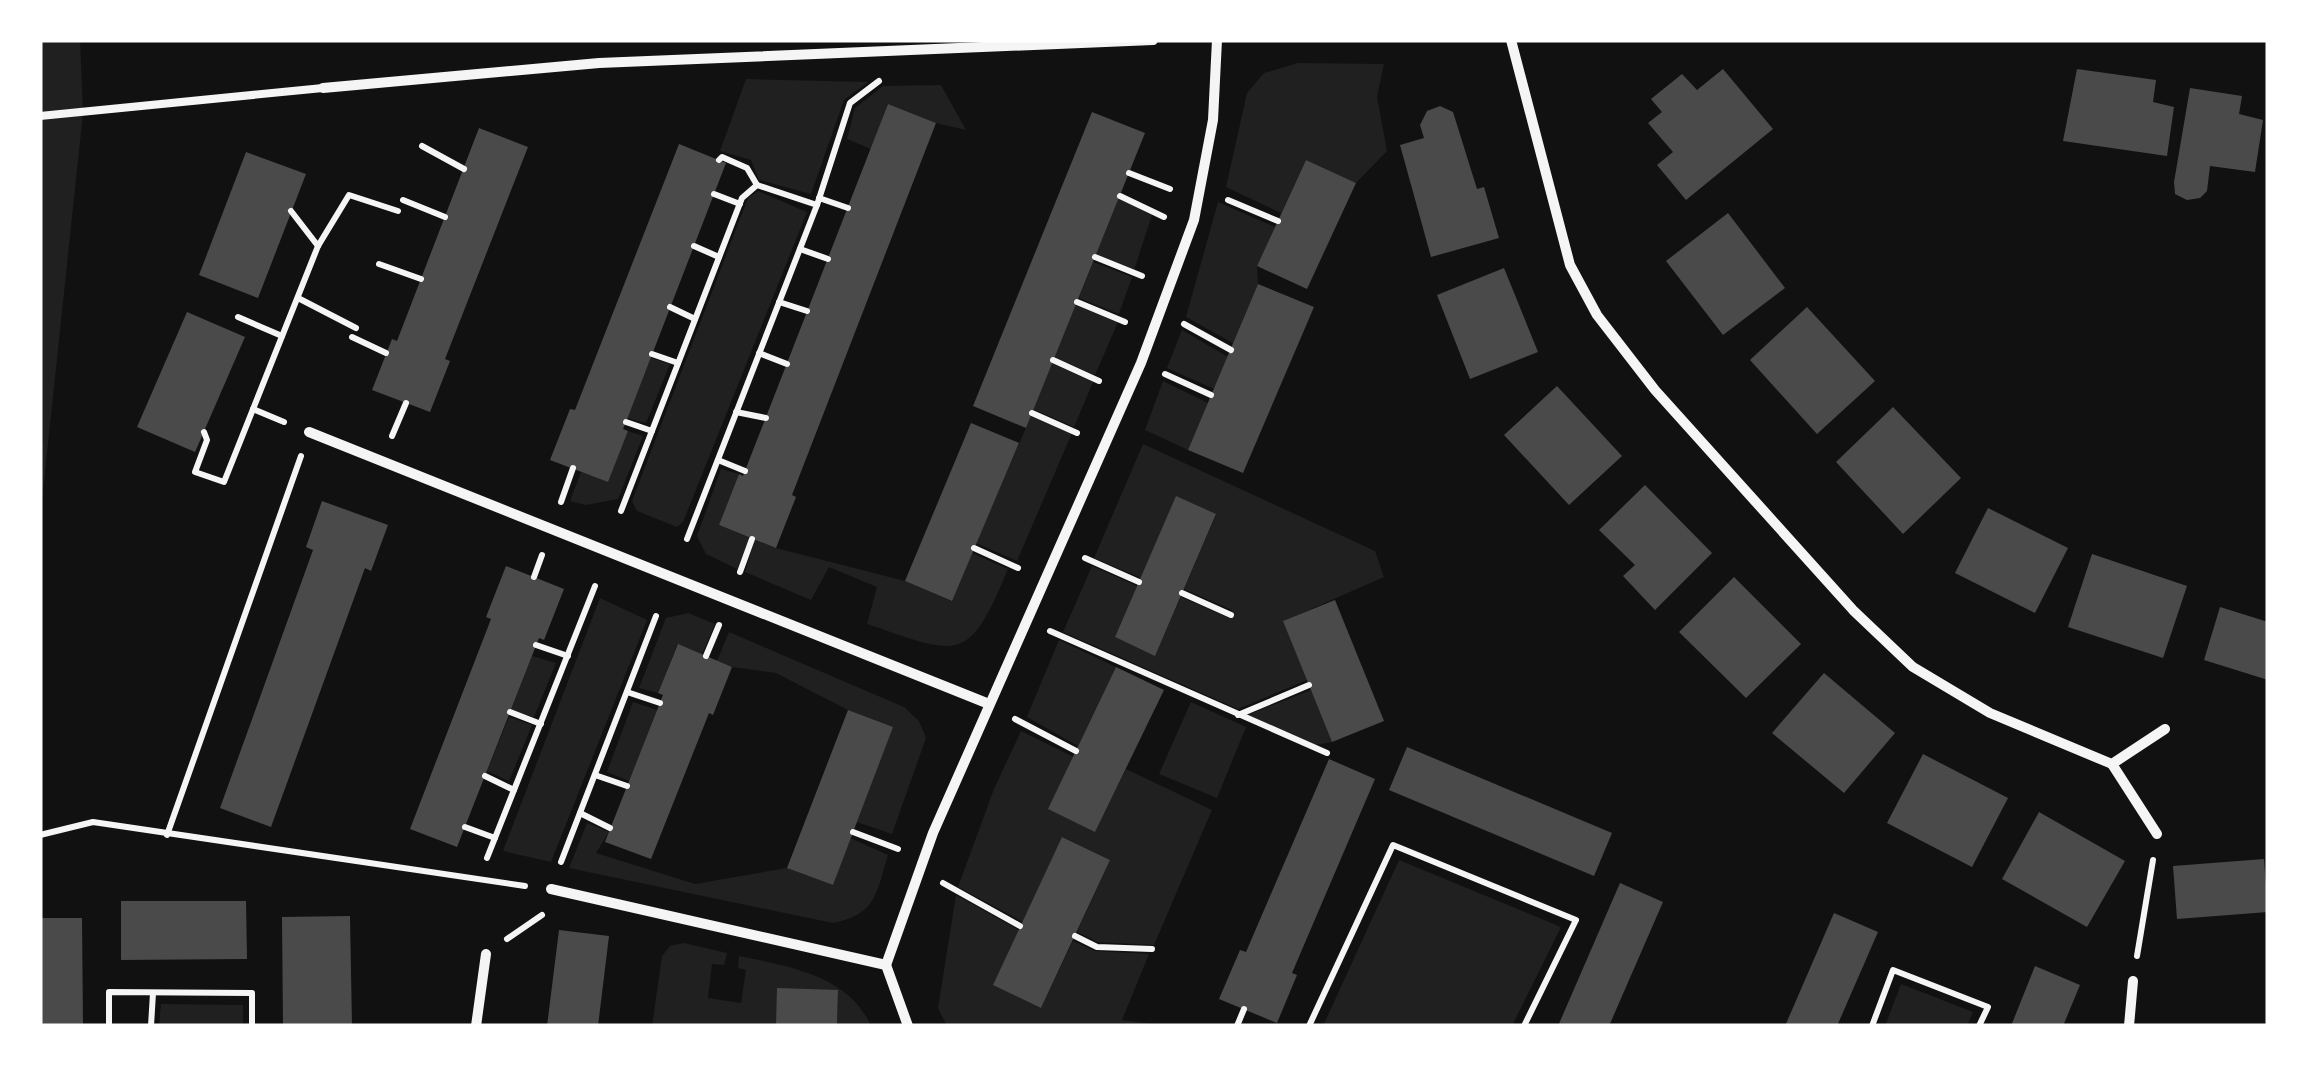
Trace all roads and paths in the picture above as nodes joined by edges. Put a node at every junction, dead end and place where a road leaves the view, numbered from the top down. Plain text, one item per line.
1 (1153, 40) edge
2 (1216, 40) edge
3 (1512, 40) edge
4 (915, 52) junction
5 (323, 88) joint
6 (40, 116) edge
7 (422, 146) dead end
8 (719, 160) dead end
9 (464, 169) dead end
10 (1129, 173) dead end
11 (757, 186) junction
12 (1171, 190) dead end
13 (1213, 193) dead end
14 (714, 194) dead end
15 (1120, 196) dead end
16 (403, 200) dead end
17 (818, 202) junction
18 (740, 204) junction
19 (848, 208) dead end
20 (291, 211) dead end
21 (398, 211) dead end
22 (445, 217) dead end
23 (1164, 217) dead end
24 (1278, 220) dead end
25 (318, 246) junction
26 (694, 246) dead end
27 (800, 248) junction
28 (720, 257) junction
29 (1095, 257) dead end
30 (828, 259) dead end
31 (380, 264) dead end
32 (1143, 276) dead end
33 (421, 279) dead end
34 (298, 298) junction
35 (779, 302) junction
36 (1076, 302) dead end
37 (670, 307) dead end
38 (808, 312) dead end
39 (238, 316) dead end
40 (695, 319) junction
41 (1178, 320) dead end
42 (1125, 322) dead end
43 (282, 336) junction
44 (1231, 350) dead end
45 (386, 353) dead end
46 (652, 354) dead end
47 (758, 354) junction
48 (1053, 360) dead end
49 (678, 363) junction
50 (787, 364) dead end
51 (1159, 372) dead end
52 (1100, 382) dead end
53 (1211, 395) dead end
54 (406, 403) dead end
55 (736, 412) junction
56 (1032, 413) dead end
57 (766, 418) dead end
58 (626, 422) dead end
59 (652, 431) junction
60 (204, 432) dead end
61 (309, 432) joint
62 (1077, 433) dead end
63 (392, 437) dead end
64 (718, 460) junction
65 (573, 468) dead end
66 (745, 471) dead end
67 (560, 504) dead end
68 (621, 511) dead end
69 (686, 539) dead end
70 (752, 539) dead end
71 (546, 546) dead end
72 (1059, 547) junction
73 (974, 548) dead end
74 (1018, 568) dead end
75 (534, 577) dead end
76 (738, 578) dead end
77 (1139, 582) dead end
78 (595, 586) dead end
79 (1182, 593) dead end
80 (1231, 615) dead end
81 (656, 616) dead end
82 (722, 618) dead end
83 (1026, 620) junction
84 (536, 645) dead end
85 (568, 656) junction
86 (706, 656) dead end
87 (1309, 685) dead end
88 (627, 692) junction
89 (660, 703) dead end
90 (989, 704) junction
91 (510, 712) dead end
92 (1237, 715) junction
93 (541, 724) junction
94 (2165, 730) dead end
95 (1076, 751) dead end
96 (1327, 753) dead end
97 (2112, 764) junction
98 (595, 775) junction
99 (485, 776) dead end
100 (627, 786) dead end
101 (514, 790) junction
102 (580, 813) junction
103 (465, 827) dead end
104 (610, 828) dead end
105 (853, 832) dead end
106 (2157, 834) joint
107 (40, 835) edge
108 (167, 835) junction
109 (495, 838) junction
110 (899, 850) dead end
111 (487, 858) dead end
112 (920, 872) junction
113 (557, 873) dead end
114 (551, 890) joint
115 (551, 908) dead end
116 (1020, 926) dead end
117 (1075, 936) dead end
118 (1152, 949) dead end
119 (486, 954) joint
120 (886, 965) junction
121 (2133, 981) joint
122 (153, 992) junction
123 (1244, 1009) dead end
124 (109, 1026) edge
125 (151, 1026) edge
126 (252, 1026) edge
127 (476, 1026) edge
128 (908, 1026) edge
129 (1237, 1026) edge
130 (1309, 1026) edge
131 (1524, 1026) edge
132 (1872, 1026) edge
133 (1979, 1026) edge
134 (2129, 1026) edge

1 - 4 street
2 - 72 street
3 - 97 street
4 - 5 street
4 - 17 path
5 - 6 lane
7 - 9 path
8 - 11 path
10 - 12 path
11 - 17 path
11 - 18 path
13 - 24 path
14 - 18 path
15 - 23 path
16 - 22 path
17 - 19 path
17 - 27 path
18 - 28 path
20 - 25 path
21 - 25 path
25 - 34 path
26 - 28 path
27 - 30 path
27 - 35 path
28 - 40 path
29 - 32 path
31 - 33 path
34 - 43 path
34 - 45 path
35 - 38 path
35 - 47 path
36 - 42 path
37 - 40 path
39 - 43 path
40 - 49 path
41 - 44 path
43 - 60 path
46 - 49 path
47 - 50 path
47 - 55 path
48 - 52 path
49 - 59 path
51 - 53 path
54 - 63 path
55 - 57 path
55 - 64 path
56 - 62 path
58 - 59 path
59 - 68 path
61 - 90 street
61 - 108 path
64 - 66 path
64 - 69 path
65 - 67 path
70 - 76 path
71 - 75 path
72 - 77 path
72 - 83 street
73 - 74 path
78 - 85 path
79 - 80 path
81 - 88 path
82 - 86 path
83 - 90 street
83 - 92 path
84 - 85 path
85 - 93 path
87 - 92 path
88 - 89 path
88 - 98 path
90 - 95 path
90 - 112 street
91 - 93 path
92 - 96 path
93 - 101 path
94 - 97 street
97 - 106 street
98 - 100 path
98 - 102 path
99 - 101 path
101 - 109 path
102 - 104 path
102 - 113 path
103 - 109 path
105 - 110 path
106 - 121 path
107 - 108 path
108 - 114 path
109 - 111 path
112 - 116 path
112 - 120 street
114 - 120 street
115 - 119 path
117 - 118 path
119 - 127 street
120 - 128 street
121 - 134 street
122 - 124 path
122 - 125 path
122 - 126 path
123 - 129 path
130 - 131 path
132 - 133 path

